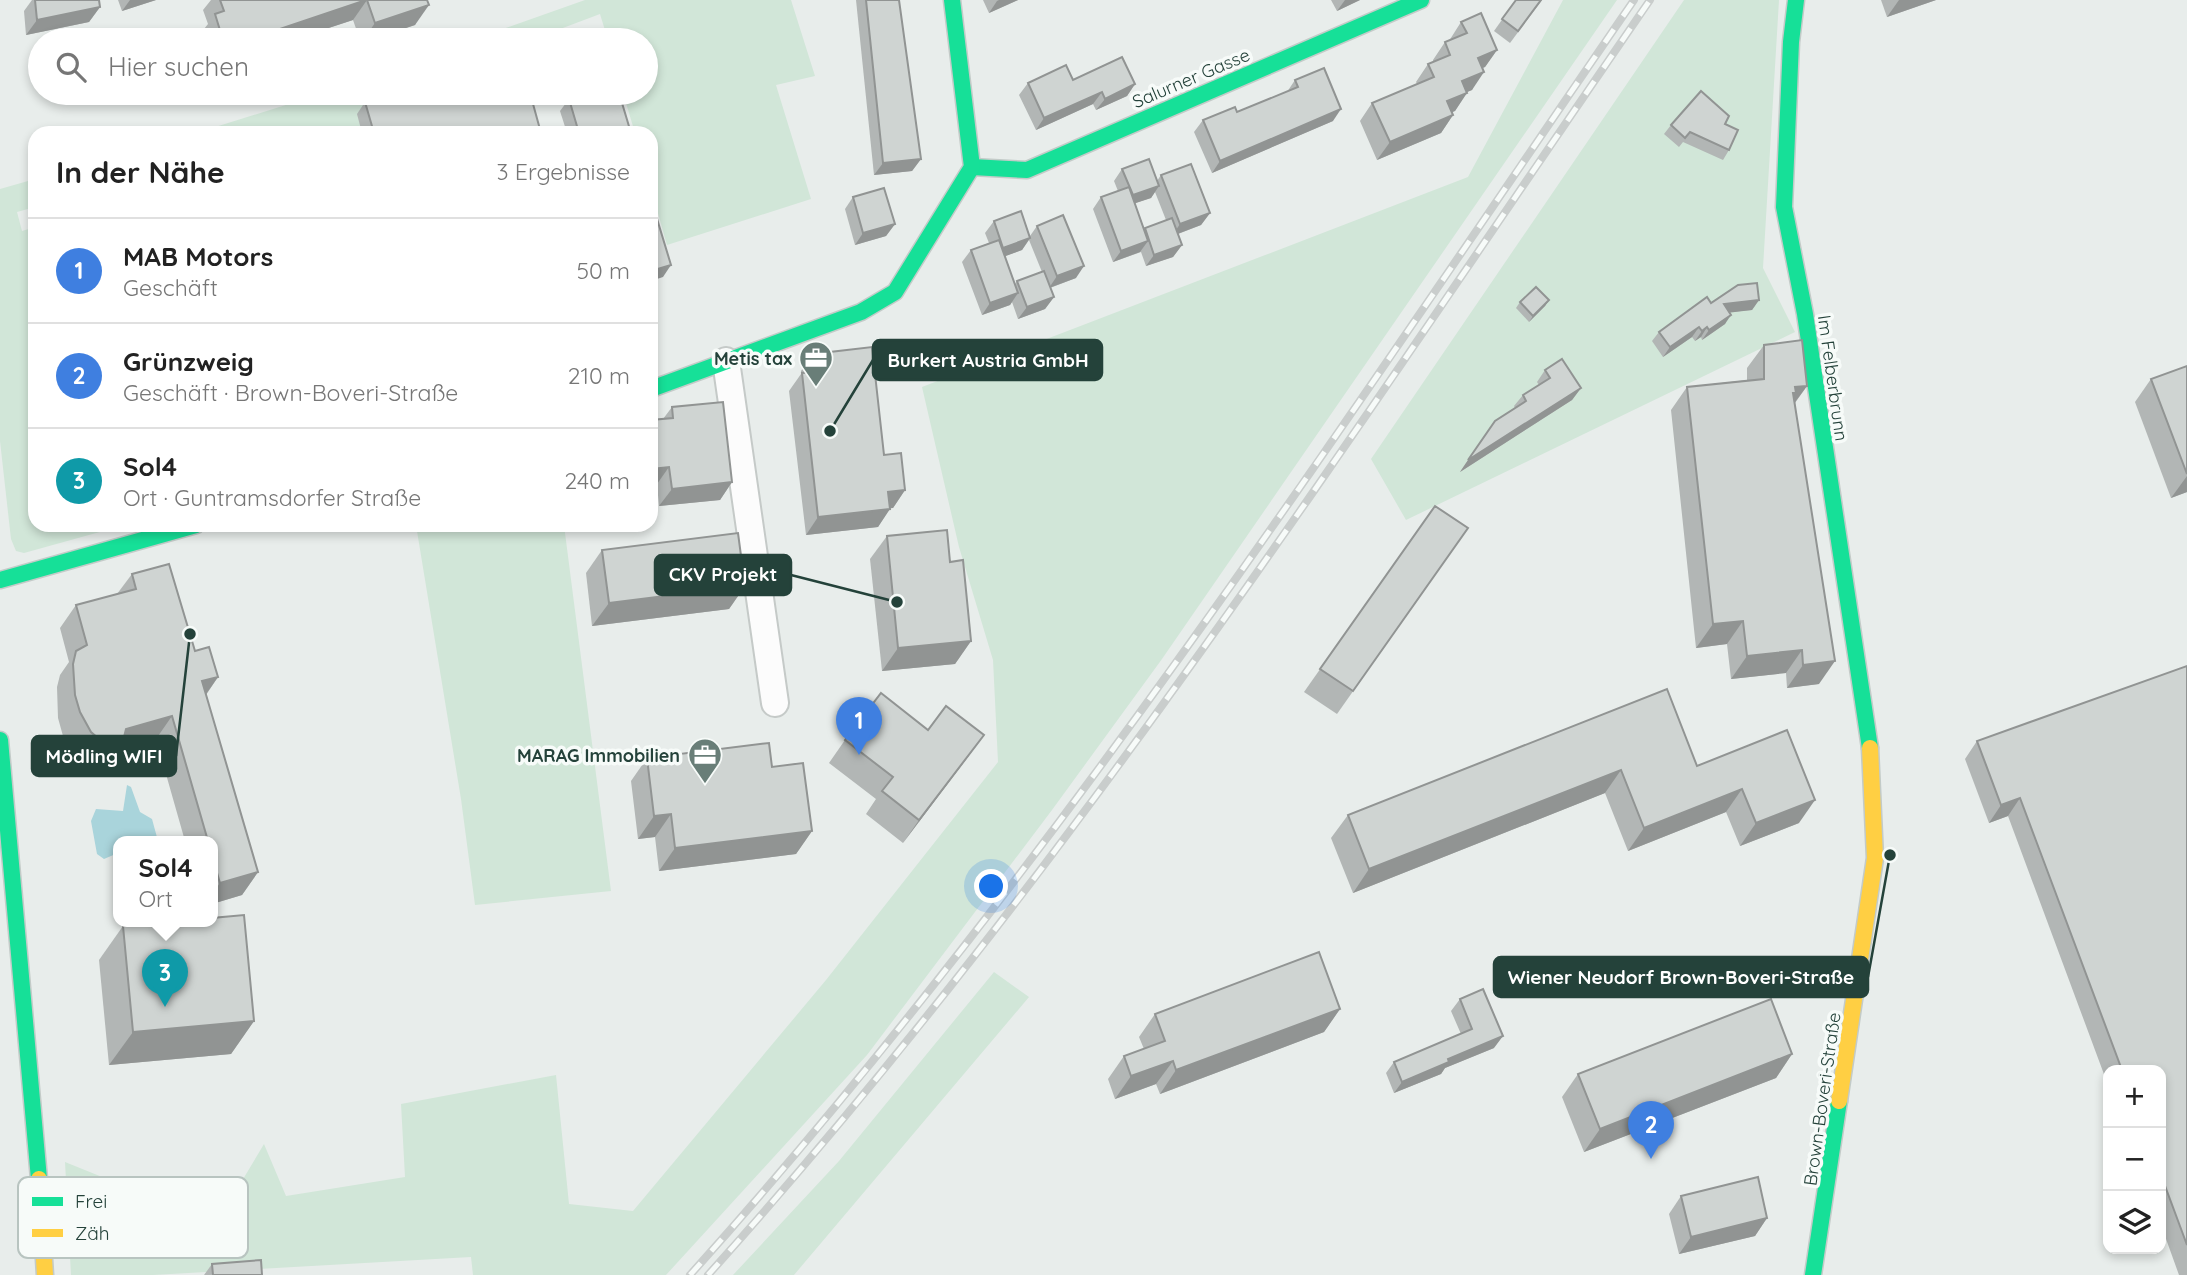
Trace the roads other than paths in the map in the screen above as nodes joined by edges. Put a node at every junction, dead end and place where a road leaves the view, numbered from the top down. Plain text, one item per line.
1 (952, 0) edge
2 (1421, 0) edge
3 (1796, 0) edge
4 (972, 167) junction
5 (726, 361) junction
6 (658, 385) edge
7 (171, 532) edge
8 (0, 580) edge
9 (775, 703) dead end
10 (0, 740) edge
11 (1872, 761) joint
12 (39, 1177) edge
13 (1813, 1275) edge

1 - 4 street
2 - 4 street, Salurner Gasse
3 - 11 street, Im Felberbrunn
4 - 5 street
5 - 6 street
5 - 9 street
7 - 8 street
10 - 12 street
11 - 13 street, Brown-Boveri-Straße

